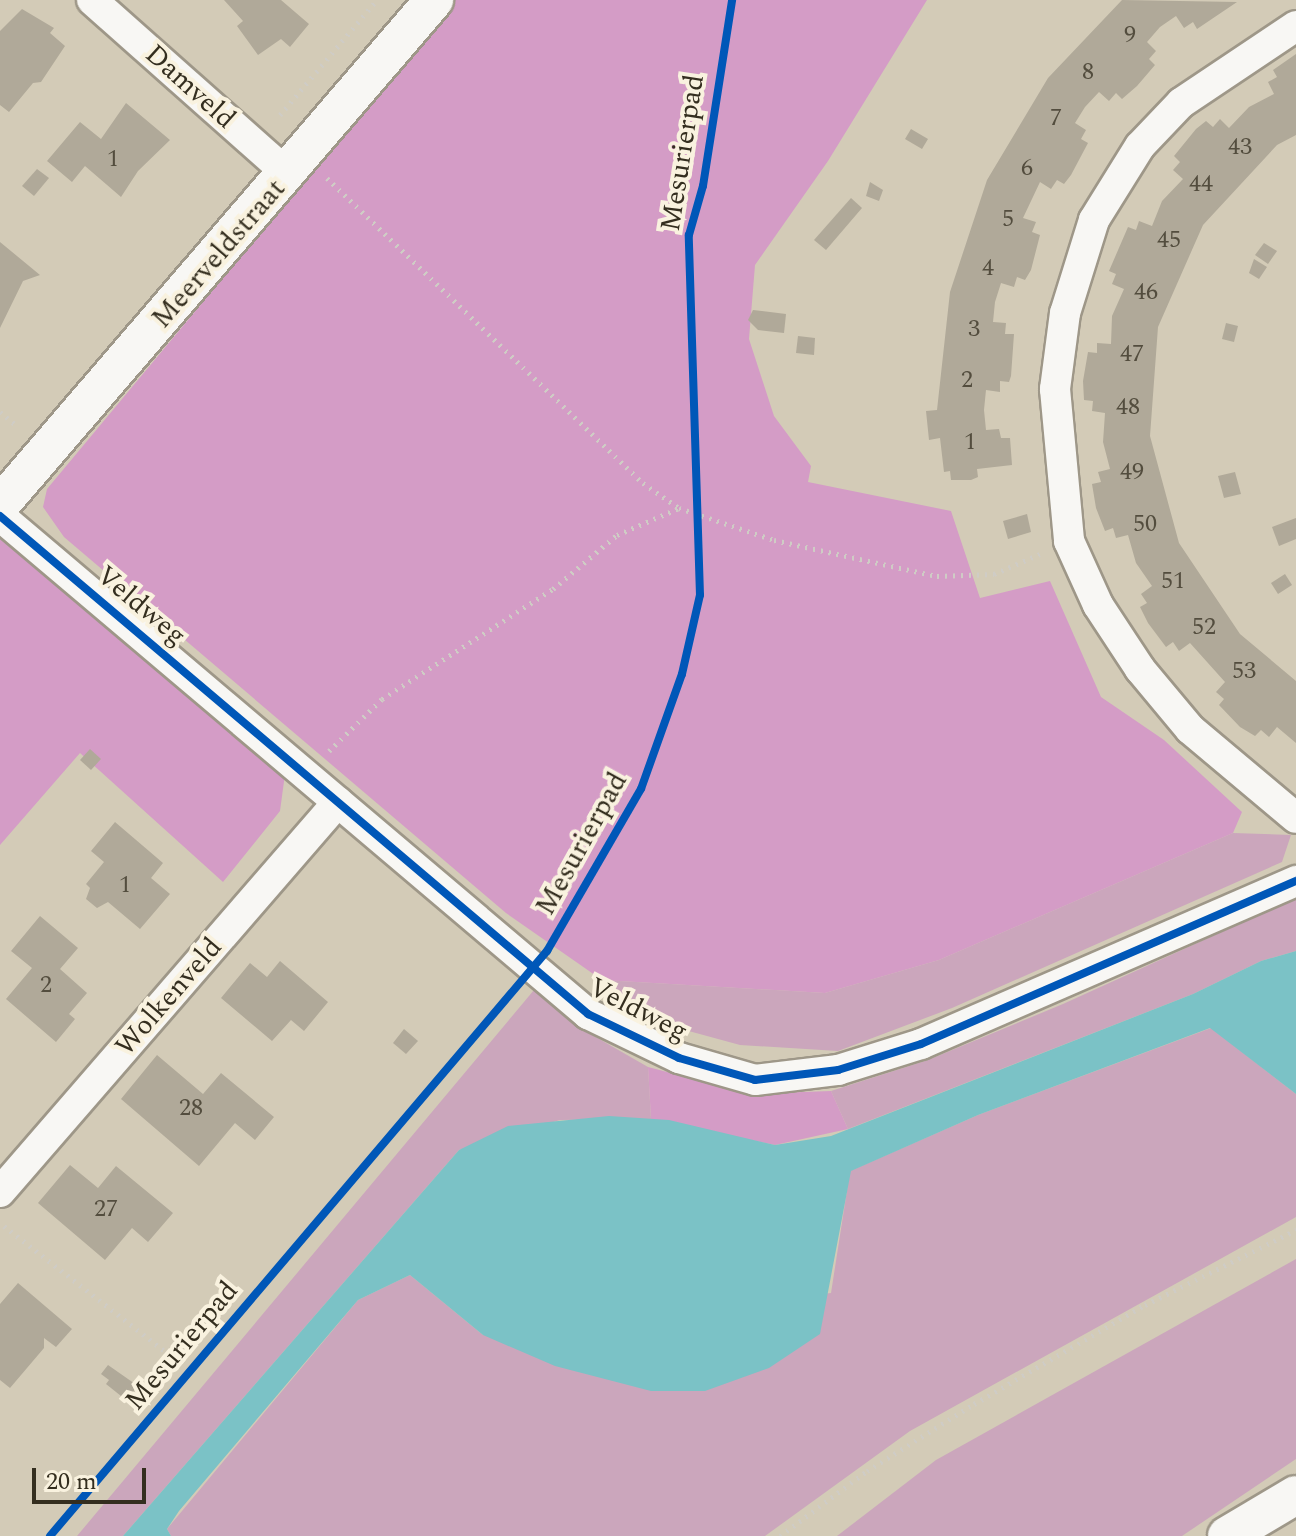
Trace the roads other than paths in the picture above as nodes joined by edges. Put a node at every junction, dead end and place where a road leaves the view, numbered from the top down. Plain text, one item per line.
1 (92, 0) edge
2 (434, 0) edge
3 (1296, 26) edge
4 (296, 165) junction
5 (0, 505) edge
6 (0, 516) edge
7 (338, 802) junction
8 (1296, 818) edge
9 (1296, 881) edge
10 (0, 1192) edge
11 (1296, 1495) edge
12 (1227, 1536) edge

1 - 4 street, Damveld
2 - 4 street, Meerveldstraat
3 - 8 street
4 - 5 street, Meerveldstraat
6 - 7 street, Veldweg
7 - 9 street, Veldweg
7 - 10 street, Wolkenveld
11 - 12 street

